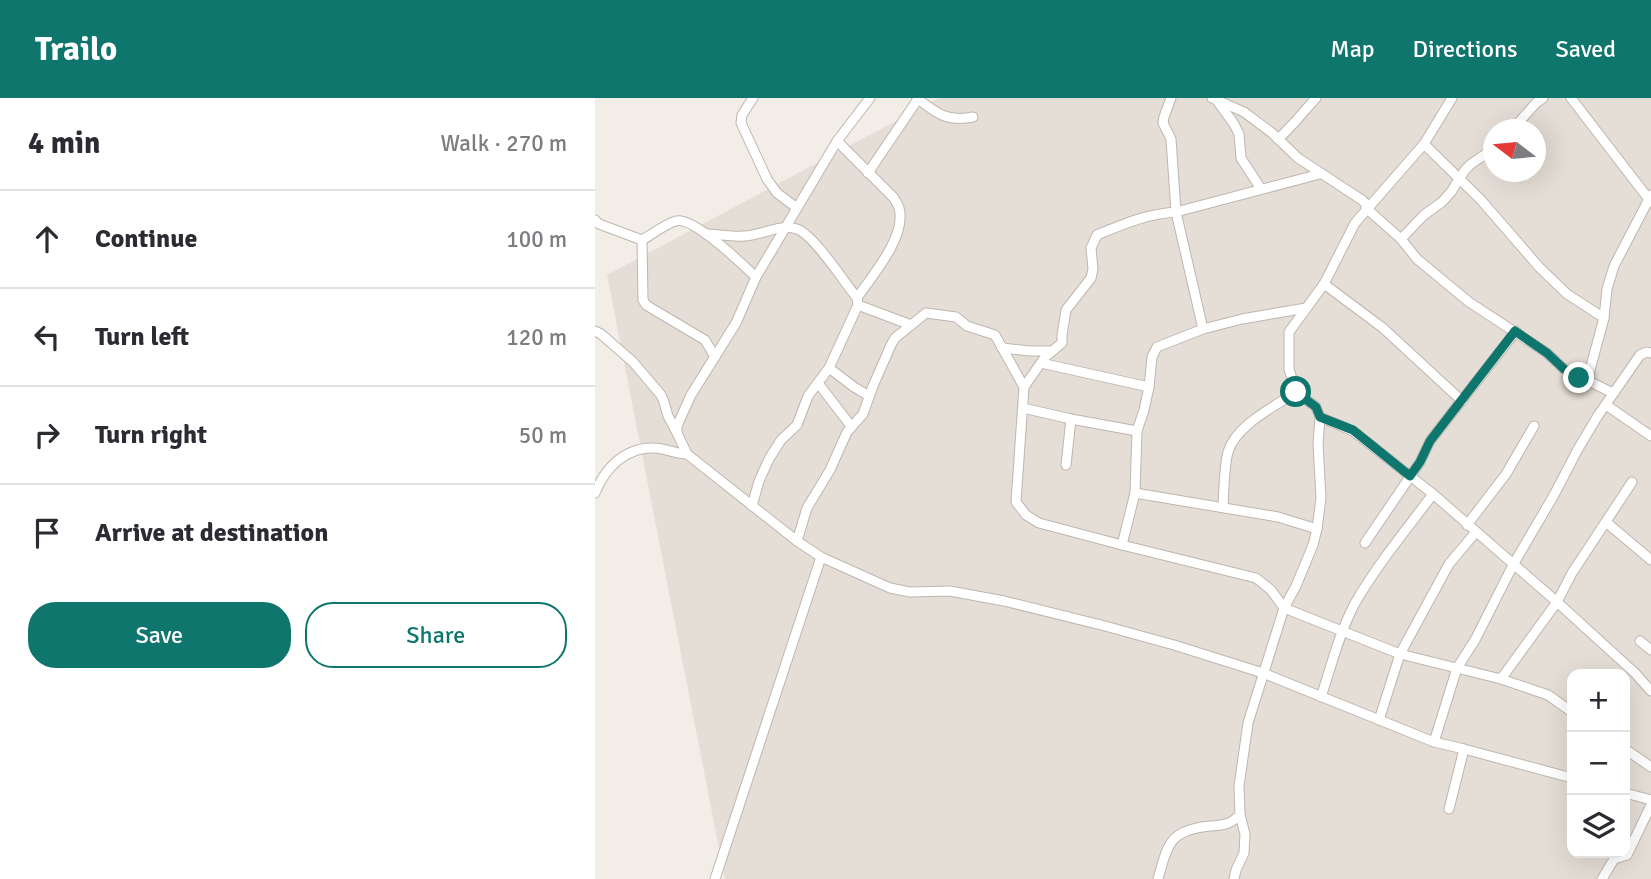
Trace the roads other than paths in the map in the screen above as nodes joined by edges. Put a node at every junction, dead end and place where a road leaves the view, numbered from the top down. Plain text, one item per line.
1 (753, 98) edge
2 (870, 98) edge
3 (1171, 98) edge
4 (1316, 98) edge
5 (1452, 98) edge
6 (1543, 98) edge
7 (1571, 98) edge
8 (918, 99) edge
9 (1214, 99) edge
10 (1239, 110) junction
11 (974, 117) dead end
12 (1522, 119) edge
13 (1234, 124) junction
14 (1291, 128) junction
15 (1278, 139) junction
16 (837, 141) junction
17 (1423, 144) junction
18 (1292, 153) junction
19 (1483, 156) edge
20 (867, 173) junction
21 (1320, 174) junction
22 (1460, 180) junction
23 (1261, 189) junction
24 (1650, 199) edge
25 (797, 208) junction
26 (1366, 208) junction
27 (1176, 212) junction
28 (595, 220) edge
29 (785, 227) junction
30 (706, 234) junction
31 (1401, 239) junction
32 (642, 240) junction
33 (756, 277) junction
34 (1324, 284) junction
35 (857, 301) junction
36 (1306, 308) junction
37 (1604, 318) junction
38 (911, 325) junction
39 (1203, 329) junction
40 (595, 331) edge
41 (1515, 331) junction
42 (1002, 348) junction
43 (1054, 351) junction
44 (1651, 353) edge
45 (715, 357) junction
46 (1041, 363) junction
47 (829, 368) junction
48 (1587, 381) junction
49 (818, 383) junction
50 (1024, 387) junction
51 (1149, 387) junction
52 (1296, 392) junction
53 (1613, 393) junction
54 (869, 396) junction
55 (1462, 401) junction
56 (1606, 405) junction
57 (1023, 408) junction
58 (1320, 417) junction
59 (1072, 419) junction
60 (851, 426) junction
61 (1534, 426) dead end
62 (1137, 431) junction
63 (677, 433) junction
64 (1651, 436) edge
65 (687, 454) junction
66 (1066, 465) dead end
67 (1410, 476) junction
68 (1632, 482) dead end
69 (595, 493) edge
70 (1135, 493) junction
71 (1433, 494) junction
72 (752, 506) junction
73 (1223, 506) junction
74 (1606, 522) junction
75 (1467, 525) junction
76 (1317, 529) junction
77 (1476, 532) junction
78 (797, 541) junction
79 (1365, 543) dead end
80 (1122, 545) junction
81 (821, 557) junction
82 (1651, 560) edge
83 (1513, 565) junction
84 (1557, 602) junction
85 (1284, 608) junction
86 (1343, 631) junction
87 (1640, 640) dead end
88 (1651, 650) edge
89 (1400, 654) junction
90 (1457, 668) junction
91 (1263, 674) junction
92 (1500, 679) junction
93 (1651, 691) edge
94 (1321, 698) junction
95 (1567, 708) edge
96 (1379, 720) junction
97 (1434, 743) junction
98 (1464, 749) junction
99 (1630, 753) edge
100 (1651, 767) edge
101 (1567, 777) edge
102 (1630, 794) edge
103 (1651, 800) edge
104 (1651, 805) edge
105 (1449, 809) dead end
106 (1240, 815) junction
107 (715, 879) edge
108 (1158, 879) edge
109 (1234, 879) edge
110 (1602, 879) edge

1 - 25 street
2 - 16 street
3 - 27 street
4 - 14 street
5 - 17 street
6 - 12 street
7 - 24 street
8 - 11 street
8 - 20 street
9 - 10 street
9 - 13 street
10 - 13 street
10 - 15 street
13 - 23 street
14 - 15 street
14 - 18 street
15 - 18 street
16 - 20 street
16 - 25 street
17 - 22 street
17 - 26 street
18 - 21 street
19 - 22 street
20 - 35 street
21 - 23 street
21 - 26 street
22 - 31 street
22 - 37 street
23 - 27 street
24 - 37 street
25 - 29 street
26 - 31 street
26 - 34 street
27 - 39 street
27 - 43 street
28 - 32 street
29 - 30 street
29 - 33 street
29 - 35 street
30 - 32 street
30 - 33 street
31 - 41 street
32 - 45 street
33 - 45 street
34 - 36 street
34 - 55 street
35 - 38 street
35 - 47 street
36 - 39 street
36 - 52 street
37 - 48 street
38 - 42 street
38 - 54 street
39 - 51 street
40 - 63 street
41 - 48 street
41 - 55 street
42 - 43 street
42 - 50 street
43 - 46 street
44 - 53 street
45 - 63 street
46 - 50 street
46 - 51 street
47 - 49 street
47 - 54 street
48 - 53 street
49 - 60 street
49 - 72 street
50 - 57 street
51 - 62 street
52 - 58 street
52 - 73 street
53 - 56 street
54 - 60 street
55 - 67 street
56 - 64 street
56 - 83 street
57 - 59 street
57 - 80 street
58 - 67 street
58 - 76 street
59 - 62 street
59 - 66 street
60 - 78 street
61 - 75 street
62 - 70 street
63 - 65 street
65 - 69 street
65 - 72 street
67 - 71 street
67 - 79 street
68 - 74 street
70 - 73 street
70 - 80 street
71 - 75 street
71 - 86 street
72 - 78 street
73 - 76 street
74 - 82 street
74 - 84 street
75 - 77 street
76 - 85 street
77 - 83 street
77 - 89 street
78 - 81 street
80 - 85 street
81 - 91 street
81 - 107 street
83 - 84 street
83 - 90 street
84 - 92 street
84 - 93 street
85 - 86 street
85 - 91 street
86 - 89 street
86 - 94 street
87 - 88 street
89 - 90 street
89 - 96 street
90 - 92 street
90 - 97 street
91 - 94 street
91 - 106 street
92 - 95 street
94 - 96 street
96 - 97 street
97 - 98 street
98 - 101 street
98 - 105 street
99 - 100 street
102 - 103 street
104 - 110 street
106 - 108 street
106 - 109 street

